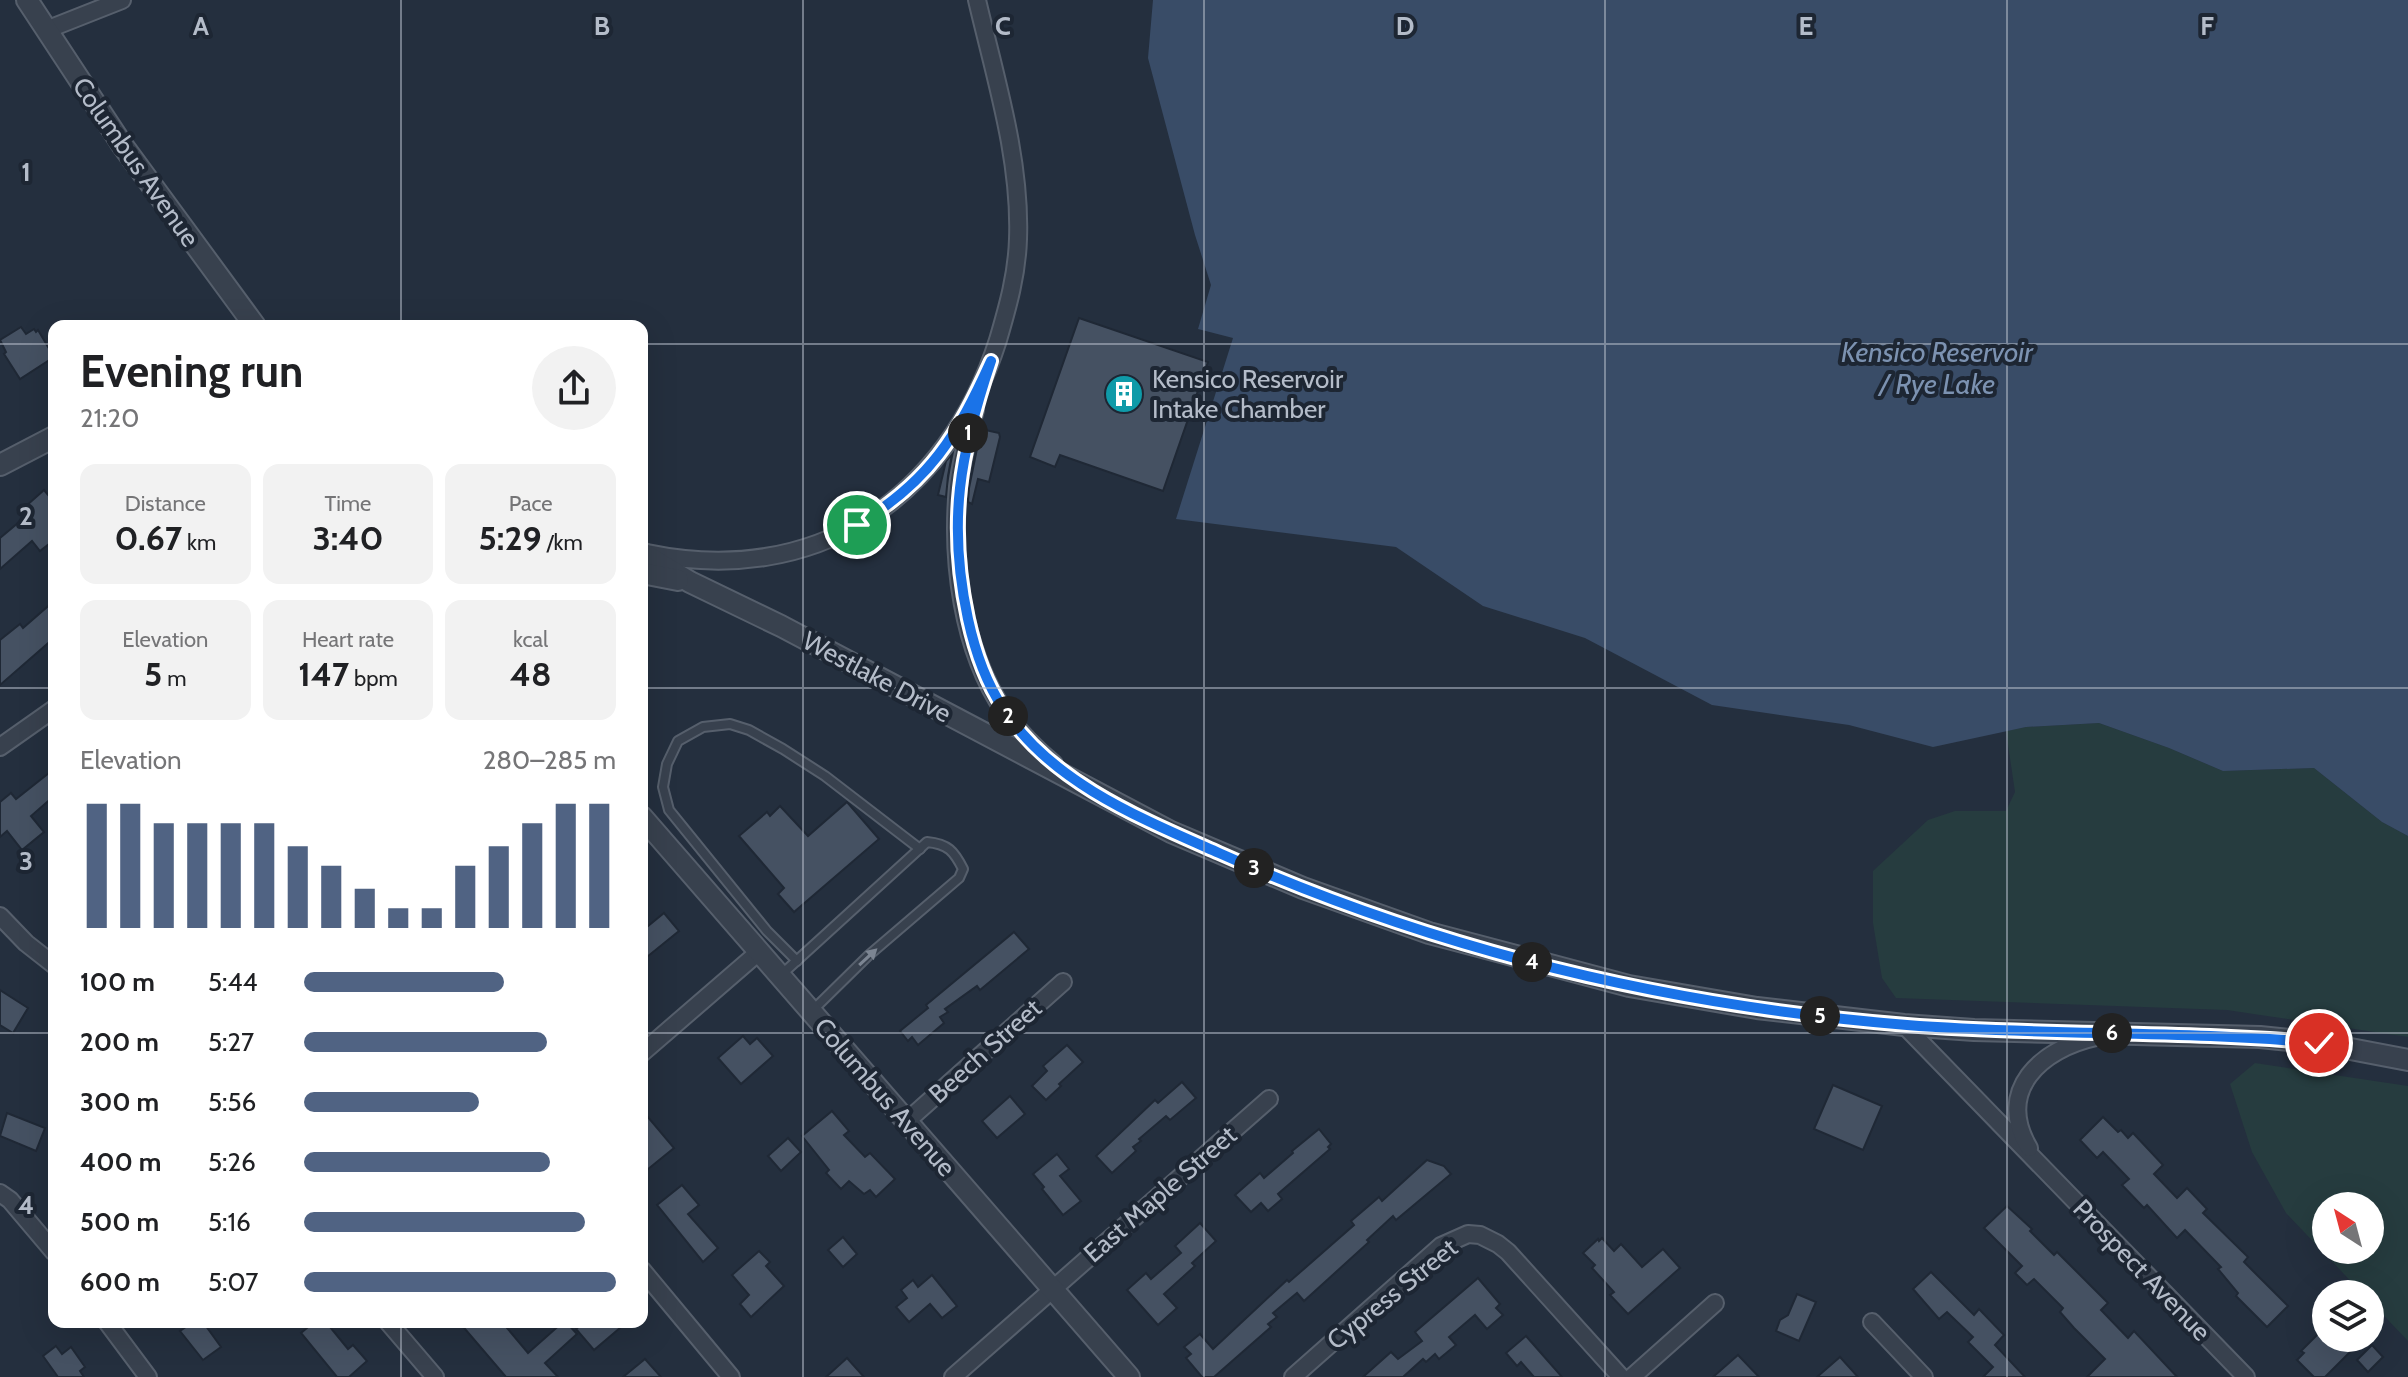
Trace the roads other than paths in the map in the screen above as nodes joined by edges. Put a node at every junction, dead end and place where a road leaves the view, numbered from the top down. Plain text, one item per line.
1 (27, 0) edge
2 (122, 0) edge
3 (969, 0) edge
4 (979, 7) edge
5 (46, 30) junction
6 (248, 320) edge
7 (991, 361) junction
8 (48, 440) edge
9 (0, 465) edge
10 (648, 553) edge
11 (648, 556) edge
12 (648, 574) edge
13 (690, 582) junction
14 (48, 713) edge
15 (0, 747) edge
16 (1106, 797) junction
17 (648, 824) edge
18 (920, 849) junction
19 (0, 916) edge
20 (760, 951) junction
21 (48, 960) edge
22 (797, 961) junction
23 (781, 975) junction
24 (1063, 982) dead end
25 (811, 1011) junction
26 (1904, 1025) junction
27 (2117, 1033) junction
28 (648, 1048) edge
29 (2408, 1060) edge
30 (1269, 1099) dead end
31 (907, 1121) junction
32 (2038, 1163) junction
33 (0, 1193) edge
34 (48, 1245) edge
35 (648, 1277) edge
36 (1052, 1289) junction
37 (1715, 1303) dead end
38 (1872, 1322) dead end
39 (111, 1328) edge
40 (393, 1328) edge
41 (148, 1377) edge
42 (435, 1377) edge
43 (731, 1377) edge
44 (953, 1377) edge
45 (1129, 1377) edge
46 (1293, 1377) edge
47 (1621, 1377) edge
48 (1632, 1377) edge
49 (1924, 1377) edge
50 (2246, 1377) edge

1 - 5 street, Columbus Avenue
2 - 5 street
3 - 4 street
4 - 7 street, Westlake Drive
5 - 6 street, Columbus Avenue
7 - 10 street, Westlake Drive
7 - 16 street, Westlake Drive
8 - 9 street
11 - 13 street
12 - 13 street
13 - 16 street, Westlake Drive
14 - 15 street
16 - 26 street, Westlake Drive
17 - 20 street, Columbus Avenue
18 - 22 lane
18 - 22 lane
25 -> 18 lane
19 - 21 street
20 - 23 street, Columbus Avenue
20 - 28 street
22 - 23 lane
23 - 25 street, Columbus Avenue
24 - 31 street, Beech Street
25 - 31 street, Columbus Avenue
26 - 27 street, Westlake Drive
26 - 32 street, Prospect Avenue
27 - 29 street, Westlake Drive
27 - 32 street, Prospect Avenue
30 - 36 street, East Maple Street
31 - 36 street, Columbus Avenue
32 - 50 street, Prospect Avenue
33 - 34 street
35 - 43 street
36 - 44 street, East Maple Street
36 - 45 street, Columbus Avenue
37 - 48 street
38 - 49 street
39 - 41 street
40 - 42 street
46 - 47 street, Cypress Street

